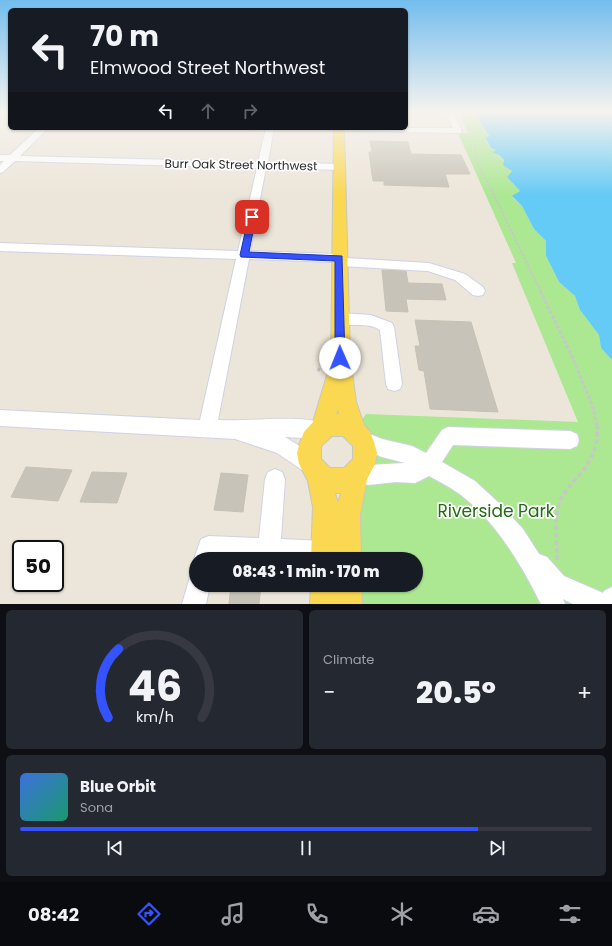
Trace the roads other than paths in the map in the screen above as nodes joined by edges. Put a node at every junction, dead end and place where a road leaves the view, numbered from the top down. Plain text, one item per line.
1 (31, 140) edge
2 (267, 140) edge
3 (339, 140) edge
4 (0, 158) edge
5 (11, 159) junction
6 (262, 165) junction
7 (339, 167) junction
8 (0, 170) edge
9 (0, 247) edge
10 (244, 255) junction
11 (340, 260) junction
12 (478, 291) dead end
13 (340, 319) junction
14 (340, 358) junction
15 (394, 384) dead end
16 (0, 418) edge
17 (322, 428) junction
18 (208, 429) junction
19 (232, 430) junction
20 (358, 436) junction
21 (570, 440) dead end
22 (429, 466) junction
23 (316, 469) junction
24 (357, 475) junction
25 (275, 479) dead end
26 (269, 550) junction
27 (207, 552) edge
28 (291, 552) edge
29 (335, 552) edge
30 (337, 552) edge
31 (197, 592) edge
32 (324, 592) edge
33 (347, 592) edge
34 (555, 594) edge
35 (612, 599) edge
36 (194, 604) edge
37 (324, 604) edge
38 (348, 604) edge
39 (599, 604) edge
40 (611, 604) edge

1 - 5 street
2 - 6 street
3 - 7 main road
4 - 5 street, Burr Oak Street Northwest
5 - 6 street, Burr Oak Street Northwest
5 - 8 street
6 - 7 street, Burr Oak Street Northwest
6 - 10 street
7 - 11 main road
9 - 10 street
10 - 11 street
10 - 18 street
11 - 12 street
11 - 13 main road
13 - 14 main road
13 - 15 street
14 - 17 main road
14 - 20 main road
16 - 18 street
17 - 19 street
17 - 20 main road
17 - 23 main road
18 - 19 street
19 - 23 street
20 - 22 street
20 - 24 main road
21 - 22 street
22 - 24 street
22 - 34 street
23 - 24 main road
23 - 29 main road
24 - 30 main road
25 - 26 street
26 - 27 street
26 - 28 street
31 - 36 street
32 - 37 main road
33 - 38 main road
34 - 39 street
35 - 40 street

